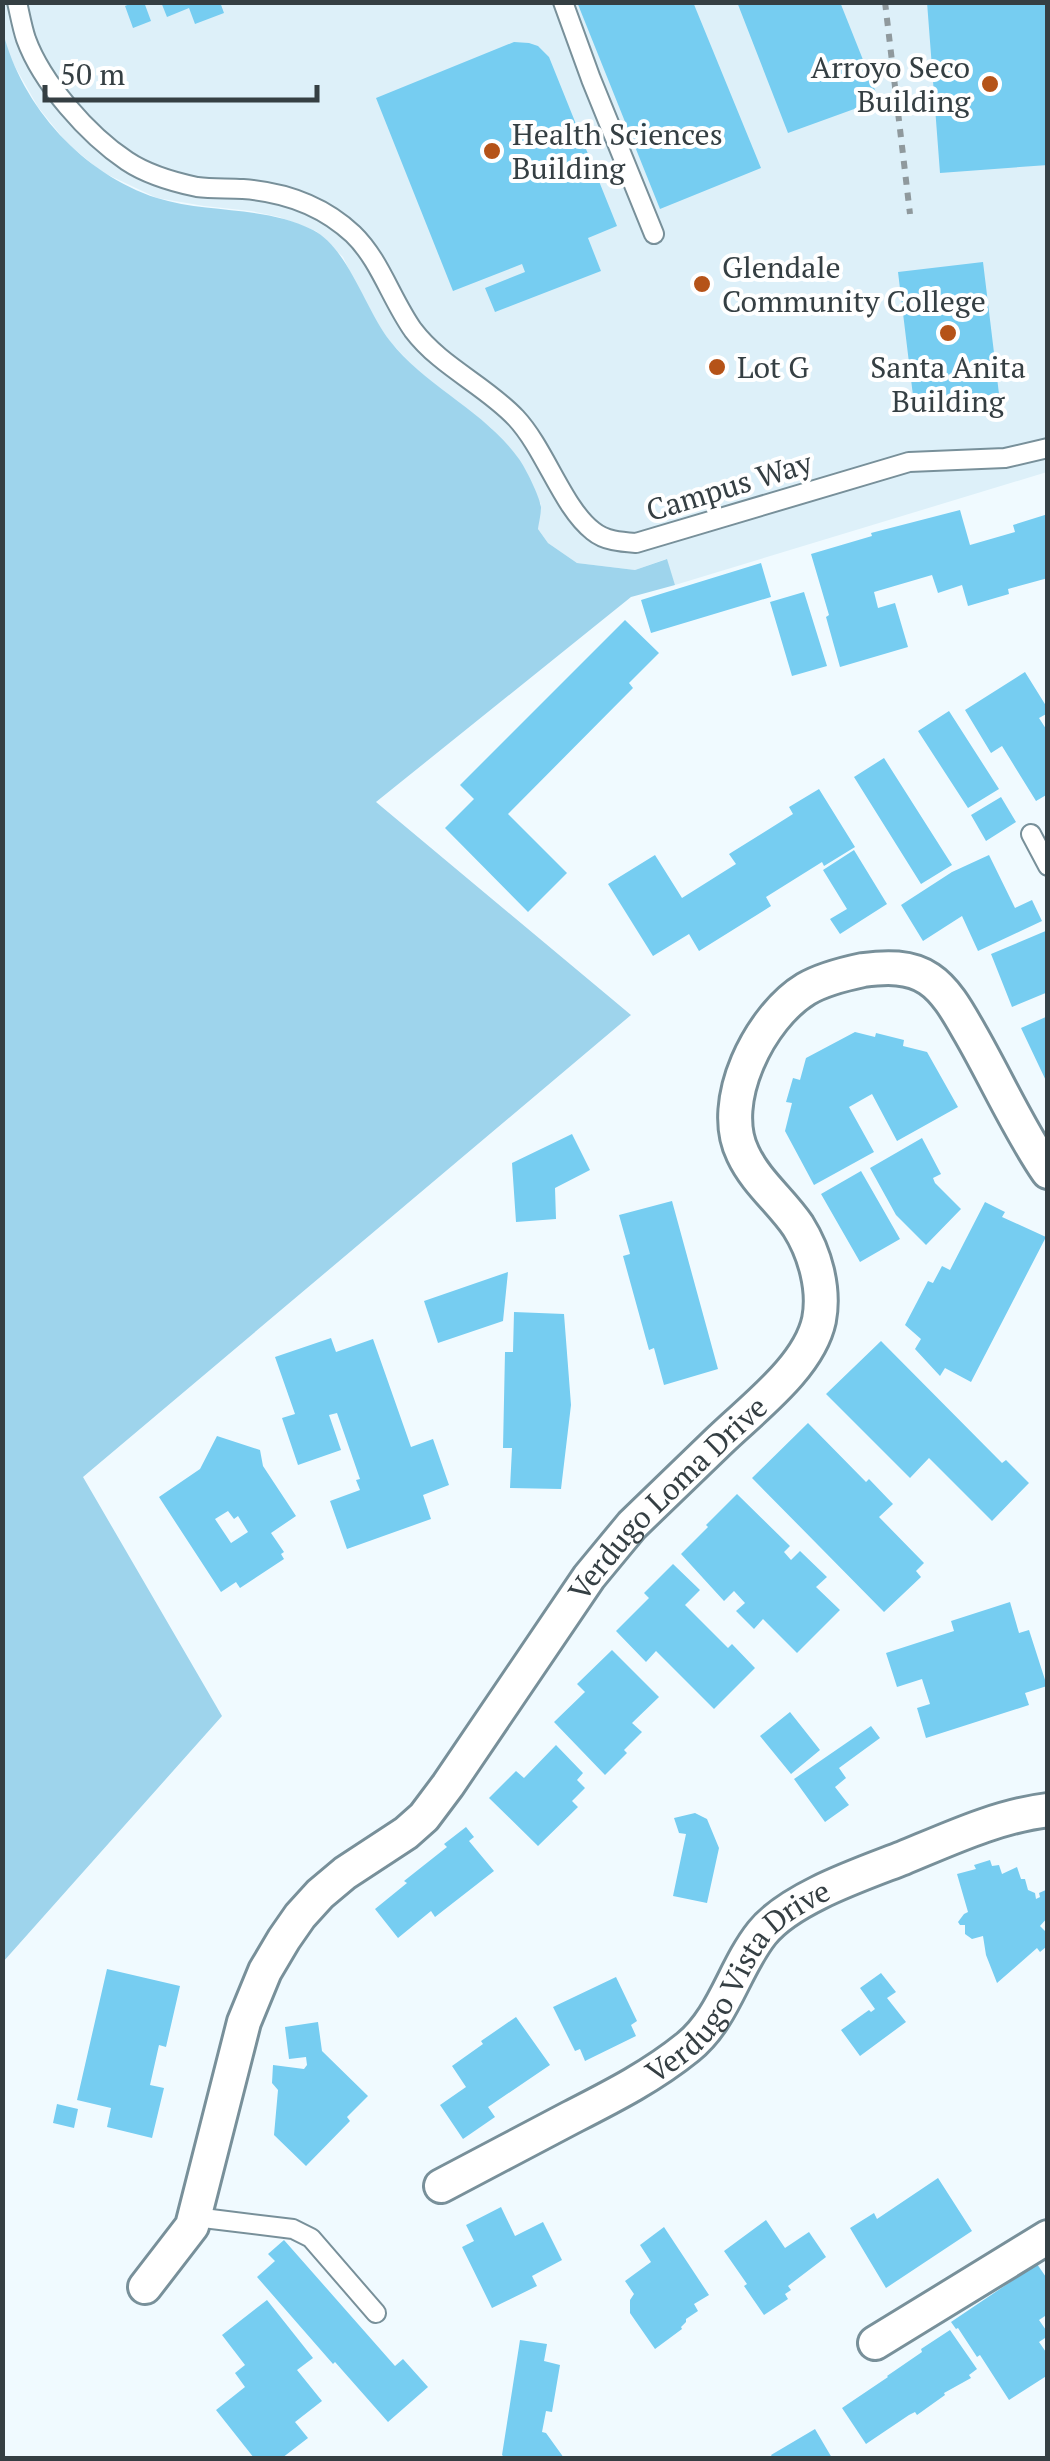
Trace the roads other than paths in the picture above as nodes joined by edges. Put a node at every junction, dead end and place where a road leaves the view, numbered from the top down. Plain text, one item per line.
1 (16, 2) edge
2 (563, 2) edge
3 (654, 234) dead end
4 (1048, 448) edge
5 (1031, 834) dead end
6 (1048, 866) edge
7 (1048, 1172) edge
8 (1048, 1810) edge
9 (442, 2186) dead end
10 (195, 2217) junction
11 (1048, 2237) edge
12 (145, 2287) dead end
13 (376, 2313) dead end
14 (875, 2343) dead end

1 - 4 lane, Campus Way
2 - 3 lane
5 - 6 lane
7 - 10 street, Verdugo Loma Drive
8 - 9 street, Verdugo Vista Drive
10 - 12 street, Verdugo Loma Drive
10 - 13 lane
11 - 14 street

